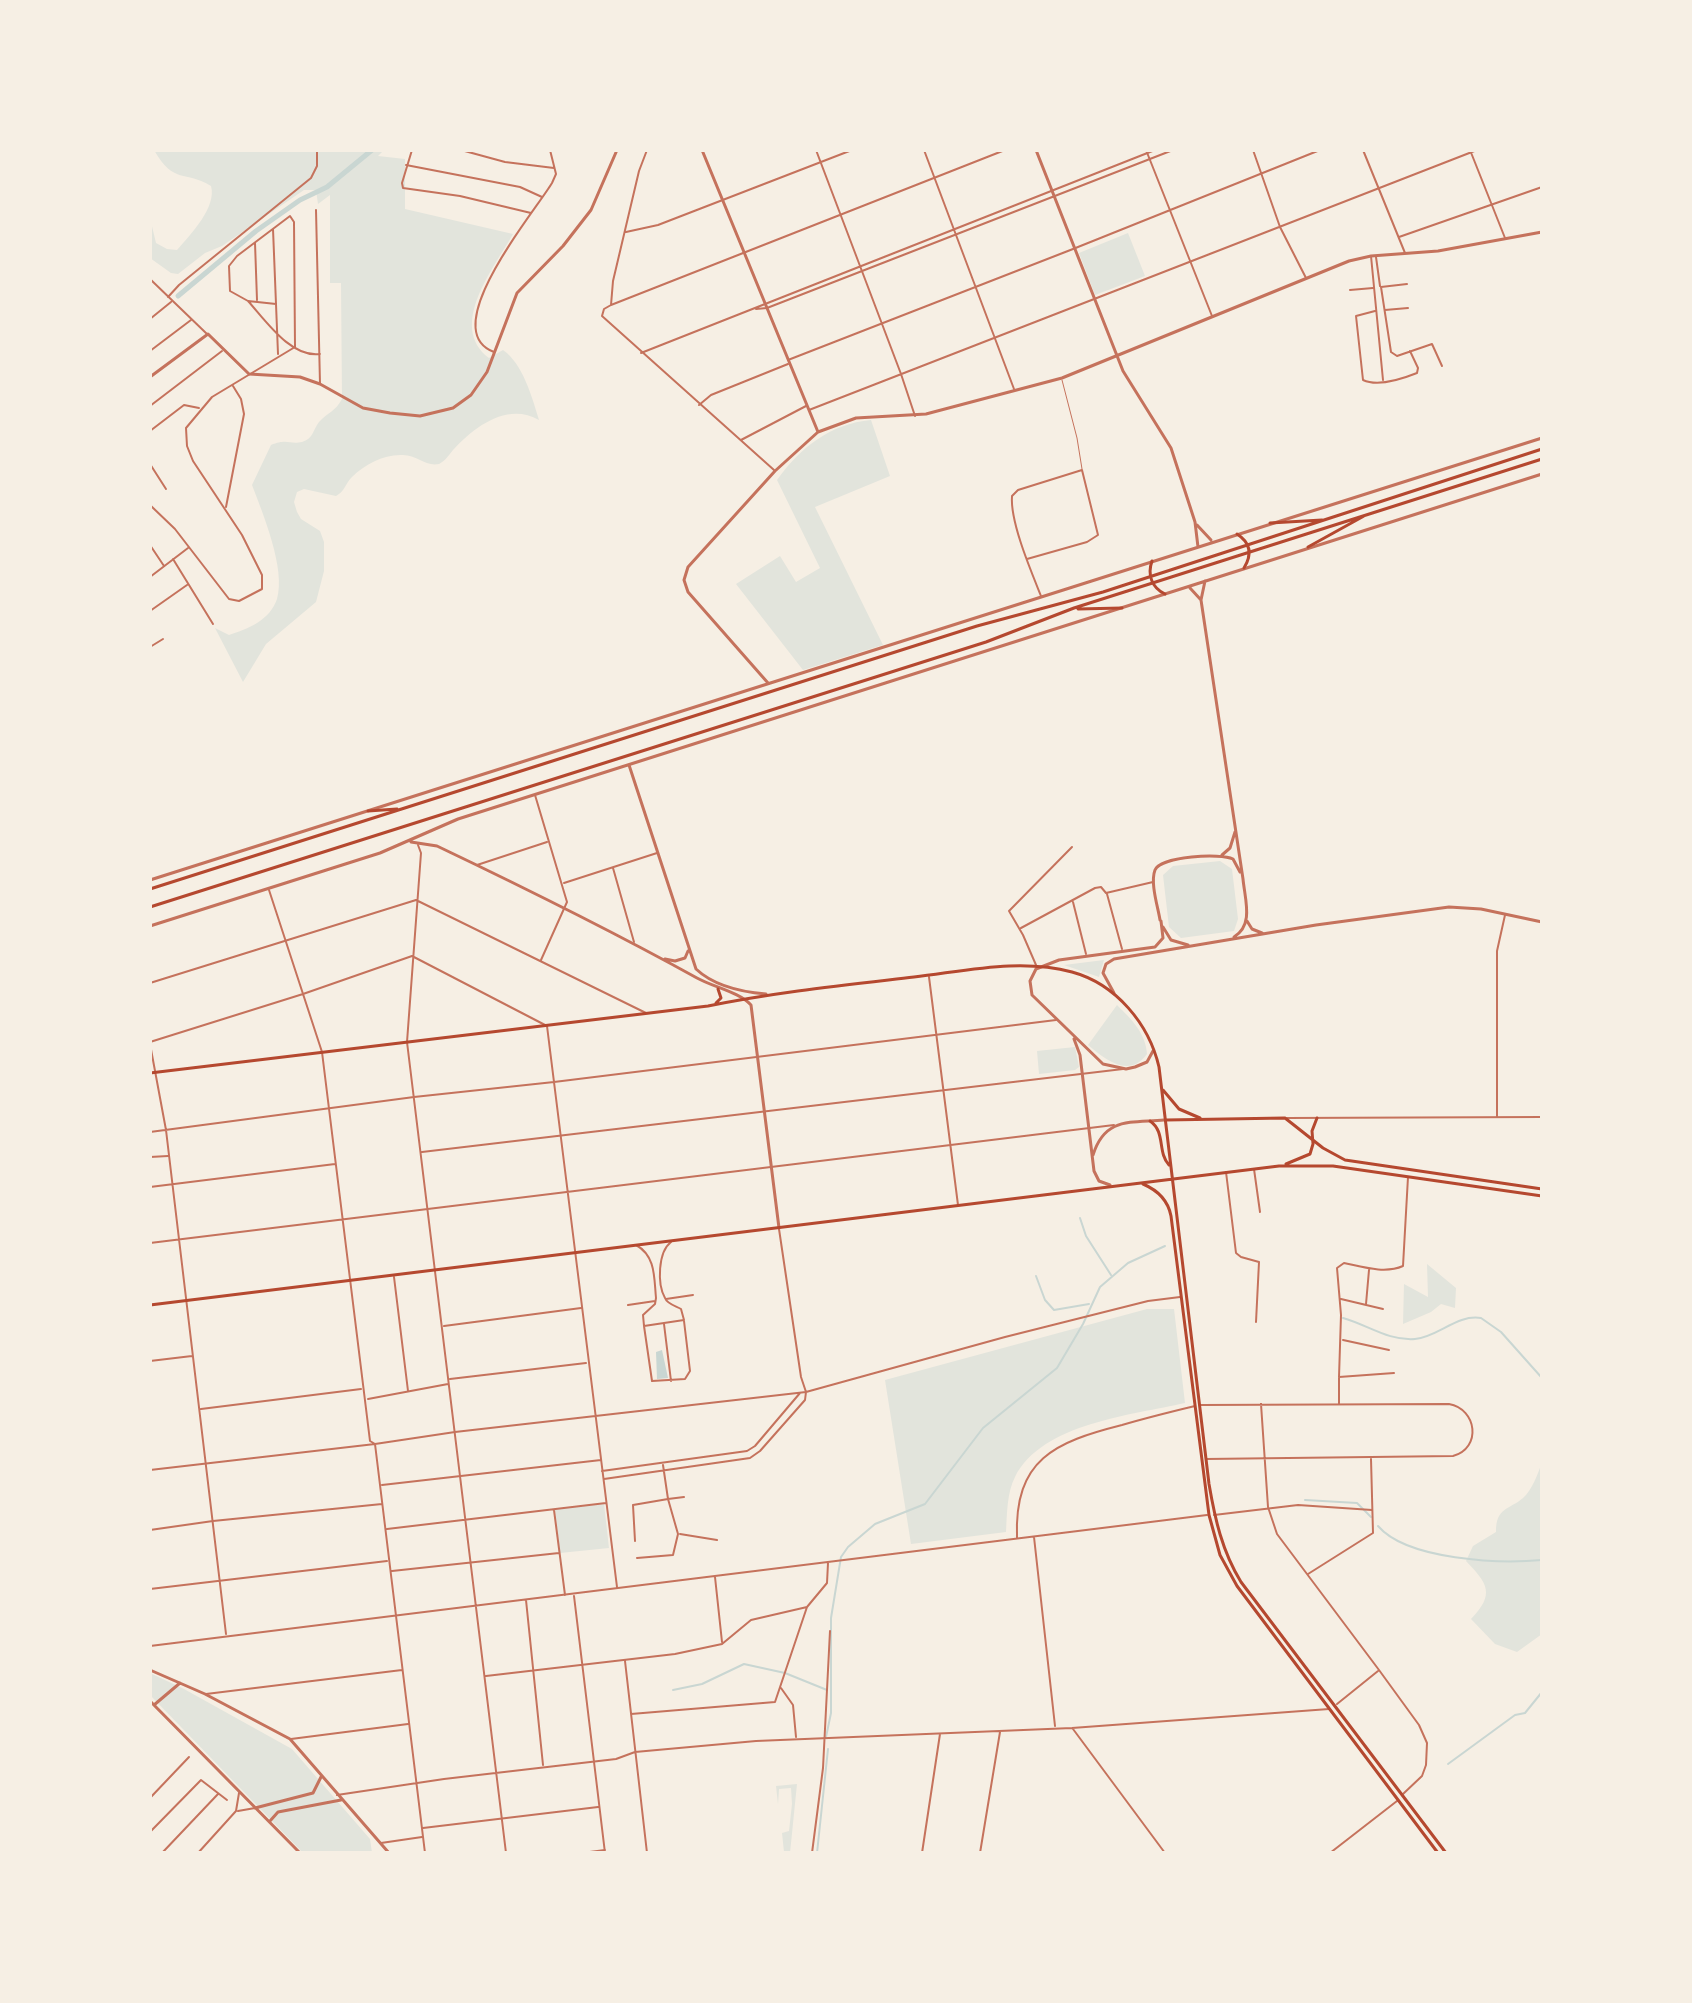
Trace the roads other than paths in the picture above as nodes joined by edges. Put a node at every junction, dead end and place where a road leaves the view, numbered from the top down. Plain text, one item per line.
1 (317, 150) edge
2 (412, 150) edge
3 (461, 150) edge
4 (550, 150) edge
5 (617, 150) edge
6 (647, 150) edge
7 (702, 150) edge
8 (816, 150) edge
9 (852, 150) edge
10 (924, 150) edge
11 (1005, 150) edge
12 (1036, 150) edge
13 (1155, 150) edge
14 (1173, 150) edge
15 (1253, 150) edge
16 (1320, 150) edge
17 (1363, 150) edge
18 (1477, 150) edge
19 (1470, 151) edge
20 (1147, 152) edge
21 (1150, 159) junction
22 (820, 162) junction
23 (406, 165) junction
24 (555, 168) junction
25 (1262, 174) junction
26 (934, 179) junction
27 (1542, 187) edge
28 (1380, 188) junction
29 (1051, 190) junction
30 (1053, 197) junction
31 (543, 198) junction
32 (723, 199) junction
33 (1492, 204) junction
34 (316, 210) dead end
35 (1170, 211) junction
36 (532, 213) junction
37 (840, 214) junction
38 (273, 227) junction
39 (1280, 227) junction
40 (953, 229) junction
41 (1542, 232) edge
42 (625, 233) junction
43 (955, 235) junction
44 (1399, 237) junction
45 (1505, 240) junction
46 (255, 242) junction
47 (1073, 249) junction
48 (744, 251) junction
49 (1405, 255) junction
50 (1373, 256) junction
51 (1190, 263) junction
52 (860, 266) junction
53 (862, 273) junction
54 (1306, 278) junction
55 (150, 279) edge
56 (1407, 284) dead end
57 (976, 285) junction
58 (1381, 287) junction
59 (1374, 288) junction
60 (1350, 290) dead end
61 (168, 297) junction
62 (1094, 300) junction
63 (172, 301) junction
64 (248, 301) junction
65 (257, 303) junction
66 (276, 304) junction
67 (611, 305) junction
68 (766, 305) junction
69 (1408, 308) dead end
70 (1384, 310) junction
71 (1375, 311) junction
72 (1212, 317) junction
73 (150, 319) edge
74 (192, 319) junction
75 (882, 323) junction
76 (276, 332) junction
77 (208, 334) junction
78 (996, 339) junction
79 (295, 347) junction
80 (223, 350) junction
81 (150, 351) edge
82 (1410, 351) junction
83 (495, 353) junction
84 (641, 353) junction
85 (320, 354) junction
86 (1116, 354) junction
87 (278, 357) junction
88 (788, 362) junction
89 (1442, 366) dead end
90 (249, 374) junction
91 (901, 374) junction
92 (150, 377) edge
93 (1062, 378) junction
94 (1383, 382) junction
95 (232, 384) junction
96 (320, 384) junction
97 (1015, 391) junction
98 (699, 405) junction
99 (150, 406) edge
100 (807, 408) junction
101 (200, 409) junction
102 (915, 416) junction
103 (150, 431) edge
104 (818, 432) junction
105 (1542, 438) edge
106 (740, 441) junction
107 (1542, 449) edge
108 (1542, 459) edge
109 (150, 464) edge
110 (1082, 470) junction
111 (775, 471) junction
112 (1542, 474) edge
113 (166, 489) dead end
114 (150, 505) edge
115 (226, 509) junction
116 (1369, 514) junction
117 (1326, 520) junction
118 (1195, 522) junction
119 (1270, 523) junction
120 (1237, 534) junction
121 (1212, 541) junction
122 (150, 545) edge
123 (1248, 545) junction
124 (189, 547) junction
125 (1198, 547) junction
126 (1308, 547) junction
127 (1250, 553) junction
128 (173, 559) junction
129 (1027, 559) junction
130 (1152, 561) junction
131 (164, 566) junction
132 (1244, 568) junction
133 (1150, 576) junction
134 (150, 577) edge
135 (1205, 581) junction
136 (1152, 583) junction
137 (188, 584) junction
138 (1189, 587) junction
139 (1165, 594) junction
140 (1041, 596) junction
141 (1201, 600) junction
142 (1074, 608) junction
143 (1122, 608) junction
144 (150, 611) edge
145 (213, 624) dead end
146 (163, 639) dead end
147 (150, 647) edge
148 (768, 683) junction
149 (629, 765) junction
150 (535, 795) junction
151 (405, 809) junction
152 (368, 811) junction
153 (1235, 829) junction
154 (549, 841) junction
155 (408, 842) junction
156 (416, 842) junction
157 (429, 844) junction
158 (1072, 847) dead end
159 (658, 852) junction
160 (421, 853) junction
161 (1222, 855) junction
162 (476, 865) junction
163 (613, 867) junction
164 (1243, 879) junction
165 (150, 880) edge
166 (1155, 882) junction
167 (563, 883) junction
168 (269, 888) junction
169 (150, 889) edge
170 (1106, 893) junction
171 (416, 900) junction
172 (1072, 901) junction
173 (150, 907) edge
174 (566, 910) junction
175 (1505, 915) junction
176 (1161, 921) junction
177 (1247, 921) junction
178 (1542, 922) edge
179 (150, 926) edge
180 (1020, 928) junction
181 (1266, 935) junction
182 (1230, 939) junction
183 (285, 940) junction
184 (634, 942) junction
185 (1192, 946) junction
186 (688, 949) junction
187 (1122, 951) junction
188 (412, 956) junction
189 (1087, 956) junction
190 (661, 958) junction
191 (540, 961) junction
192 (1038, 966) junction
193 (929, 975) junction
194 (150, 983) edge
195 (718, 989) junction
196 (303, 994) junction
197 (766, 994) junction
198 (1116, 996) junction
199 (745, 998) junction
200 (708, 1006) junction
201 (647, 1013) junction
202 (1056, 1020) junction
203 (547, 1026) junction
204 (938, 1035) junction
205 (1072, 1036) junction
206 (407, 1042) junction
207 (150, 1043) edge
208 (1154, 1048) junction
209 (322, 1052) junction
210 (758, 1057) junction
211 (1126, 1069) junction
212 (157, 1072) junction
213 (150, 1073) edge
214 (1082, 1073) junction
215 (554, 1082) junction
216 (1160, 1084) junction
217 (944, 1090) junction
218 (414, 1097) junction
219 (329, 1109) junction
220 (765, 1112) junction
221 (1497, 1117) junction
222 (1542, 1117) edge
223 (1285, 1118) junction
224 (1317, 1118) junction
225 (1204, 1119) junction
226 (1164, 1120) junction
227 (1150, 1121) junction
228 (1125, 1124) junction
229 (1088, 1129) junction
230 (166, 1130) junction
231 (150, 1132) edge
232 (562, 1136) junction
233 (1313, 1140) junction
234 (951, 1144) junction
235 (421, 1152) junction
236 (169, 1156) junction
237 (150, 1157) edge
238 (1092, 1159) junction
239 (336, 1163) junction
240 (1169, 1165) junction
241 (1279, 1166) junction
242 (772, 1168) junction
243 (1254, 1169) junction
244 (1226, 1172) junction
245 (1408, 1177) junction
246 (1170, 1178) junction
247 (1139, 1182) junction
248 (172, 1184) junction
249 (1116, 1186) junction
250 (150, 1187) edge
251 (1542, 1189) edge
252 (568, 1192) junction
253 (1542, 1196) edge
254 (958, 1206) junction
255 (428, 1210) junction
256 (1260, 1212) dead end
257 (343, 1219) junction
258 (779, 1228) junction
259 (179, 1239) junction
260 (675, 1240) junction
261 (150, 1243) edge
262 (635, 1245) junction
263 (575, 1250) junction
264 (1369, 1269) junction
265 (436, 1270) junction
266 (394, 1276) junction
267 (350, 1282) junction
268 (693, 1295) dead end
269 (1181, 1297) junction
270 (665, 1299) junction
271 (1340, 1299) junction
272 (187, 1301) junction
273 (656, 1301) junction
274 (150, 1305) edge
275 (628, 1305) dead end
276 (1366, 1305) junction
277 (582, 1308) junction
278 (1383, 1309) dead end
279 (684, 1320) junction
280 (1256, 1322) dead end
281 (664, 1323) junction
282 (644, 1326) junction
283 (442, 1327) junction
284 (1341, 1340) junction
285 (1389, 1350) dead end
286 (193, 1356) junction
287 (150, 1361) edge
288 (589, 1363) junction
289 (1394, 1373) dead end
290 (801, 1377) junction
291 (1339, 1377) junction
292 (449, 1379) junction
293 (671, 1381) junction
294 (449, 1384) junction
295 (364, 1389) junction
296 (408, 1391) junction
297 (800, 1392) junction
298 (806, 1392) junction
299 (365, 1399) junction
300 (1261, 1403) junction
301 (1339, 1403) junction
302 (1196, 1405) junction
303 (200, 1409) junction
304 (595, 1416) junction
305 (771, 1427) junction
306 (776, 1431) junction
307 (455, 1432) junction
308 (375, 1444) junction
309 (1371, 1458) junction
310 (1206, 1459) junction
311 (1263, 1459) junction
312 (601, 1460) junction
313 (206, 1463) junction
314 (663, 1464) junction
315 (150, 1470) edge
316 (602, 1471) junction
317 (664, 1471) junction
318 (461, 1477) junction
319 (604, 1479) junction
320 (381, 1485) junction
321 (684, 1497) dead end
322 (668, 1499) junction
323 (606, 1503) junction
324 (383, 1504) junction
325 (1268, 1507) junction
326 (554, 1509) junction
327 (1372, 1510) junction
328 (1211, 1515) junction
329 (467, 1519) junction
330 (213, 1521) junction
331 (386, 1529) junction
332 (150, 1530) edge
333 (678, 1534) junction
334 (1034, 1536) junction
335 (1017, 1539) junction
336 (717, 1540) dead end
337 (635, 1541) dead end
338 (559, 1553) junction
339 (637, 1558) dead end
340 (390, 1561) junction
341 (472, 1562) junction
342 (828, 1562) junction
343 (391, 1571) junction
344 (1307, 1575) junction
345 (715, 1576) junction
346 (220, 1580) junction
347 (617, 1588) junction
348 (150, 1589) edge
349 (573, 1594) junction
350 (565, 1595) junction
351 (526, 1599) junction
352 (477, 1605) junction
353 (807, 1607) junction
354 (396, 1615) junction
355 (830, 1631) dead end
356 (227, 1636) junction
357 (722, 1644) junction
358 (150, 1646) edge
359 (625, 1660) junction
360 (581, 1664) junction
361 (150, 1670) edge
362 (403, 1670) junction
363 (533, 1670) junction
364 (1379, 1670) junction
365 (485, 1676) junction
366 (180, 1683) junction
367 (780, 1687) junction
368 (205, 1694) junction
369 (150, 1701) edge
370 (154, 1705) junction
371 (1334, 1706) junction
372 (1329, 1709) junction
373 (631, 1714) junction
374 (409, 1724) junction
375 (1055, 1728) junction
376 (1072, 1728) junction
377 (1000, 1730) junction
378 (941, 1732) junction
379 (825, 1737) junction
380 (290, 1739) junction
381 (796, 1739) junction
382 (635, 1752) junction
383 (189, 1757) dead end
384 (592, 1762) junction
385 (544, 1767) junction
386 (497, 1773) junction
387 (321, 1777) junction
388 (417, 1783) junction
389 (239, 1792) junction
390 (219, 1793) junction
391 (337, 1795) junction
392 (1403, 1795) junction
393 (150, 1798) edge
394 (227, 1800) dead end
395 (341, 1800) junction
396 (1398, 1800) junction
397 (598, 1807) junction
398 (255, 1808) junction
399 (236, 1811) junction
400 (502, 1819) junction
401 (269, 1822) junction
402 (422, 1828) junction
403 (150, 1832) edge
404 (423, 1837) junction
405 (378, 1842) junction
406 (605, 1852) edge
407 (162, 1853) edge
408 (198, 1853) edge
409 (300, 1853) edge
410 (389, 1853) edge
411 (425, 1853) edge
412 (506, 1853) edge
413 (582, 1853) edge
414 (647, 1853) edge
415 (812, 1853) edge
416 (922, 1853) edge
417 (980, 1853) edge
418 (1165, 1853) edge
419 (1330, 1853) edge
420 (1438, 1853) edge
421 (1446, 1853) edge

1 - 61 street
2 - 23 street
3 - 24 street
4 - 24 street
5 - 83 street
6 - 42 street
7 - 32 street
8 - 22 street
9 - 22 street
10 - 26 street
11 - 26 street
12 - 29 street
13 - 20 street
14 - 21 street
15 - 25 street
16 - 25 street
17 - 28 street
18 - 19 street
19 - 28 street
19 - 33 street
20 - 21 street
20 - 29 street
21 - 30 street
21 - 35 street
22 - 32 street
22 - 37 street
23 - 31 street
23 - 36 street
24 - 31 street
25 - 35 street
25 - 39 street
26 - 37 street
26 - 40 street
27 - 33 street
28 - 39 street
28 - 44 street
29 - 30 street
29 - 40 street
30 - 43 street
30 - 47 street
31 - 36 street
32 - 42 street
32 - 48 street
33 - 44 street
33 - 45 street
34 - 85 street
35 - 47 street
35 - 51 street
36 - 83 street
37 - 48 street
37 - 52 street
38 - 46 street
38 - 66 street
38 - 79 street
39 - 51 street
39 - 54 street
40 - 43 street
40 - 52 street
41 - 45 street
42 - 67 street
43 - 53 street
43 - 57 street
44 - 49 street
45 - 49 street
46 - 64 street
46 - 65 street
47 - 57 street
47 - 62 street
48 - 67 street
48 - 68 street
49 - 50 street
50 - 54 street
50 - 58 street
50 - 59 street
51 - 62 street
51 - 72 street
52 - 53 street
52 - 68 street
53 - 68 street
53 - 75 street
54 - 72 street
55 - 61 street
56 - 58 street
57 - 75 street
57 - 78 street
58 - 70 street
59 - 60 street
59 - 71 street
61 - 63 street
62 - 78 street
62 - 86 street
63 - 73 street
63 - 74 street
64 - 65 street
64 - 76 street
65 - 66 street
66 - 76 street
67 - 84 street
68 - 84 street
68 - 88 street
69 - 70 street
70 - 82 street
71 - 94 street
71 - 94 street
72 - 86 street
74 - 77 street
74 - 81 street
75 - 88 street
75 - 91 street
76 - 79 street
76 - 87 street
77 - 80 street
77 - 92 street
78 - 91 street
78 - 97 street
79 - 85 street
79 - 87 street
80 - 90 street
80 - 99 street
82 - 89 street
82 - 94 street
83 - 96 street
84 - 98 street
85 - 96 street
86 - 93 street
86 - 118 street
87 - 90 street
88 - 98 street
88 - 100 street
90 - 95 street
90 - 96 street
91 - 100 street
91 - 102 street
93 - 97 street
93 - 110 lane
95 - 101 street
95 - 115 street
97 - 102 street
98 - 106 street
100 - 104 street
100 - 106 street
101 - 103 street
101 - 115 street
102 - 104 street
104 - 111 street
105 - 119 street
106 - 111 street
107 - 117 main road
108 - 116 main road
109 - 113 street
110 - 129 street
110 - 129 street
111 - 148 street
112 - 126 street
114 - 124 street
115 - 124 street
116 - 126 main road
116 - 127 main road
117 - 119 main road
117 - 123 main road
118 - 121 street
118 - 125 street
119 - 120 street
120 - 121 street
120 - 123 main road
121 - 125 street
122 - 131 street
123 - 127 main road
123 - 133 main road
124 - 128 street
125 - 130 street
126 - 132 street
127 - 132 main road
127 - 136 main road
128 - 131 street
128 - 137 street
129 - 140 street
130 - 133 main road
130 - 140 street
131 - 134 street
132 - 135 street
133 - 136 main road
133 - 151 main road
135 - 138 street
135 - 141 street
136 - 139 main road
136 - 142 main road
137 - 144 street
137 - 145 street
138 - 139 street
138 - 141 street
139 - 143 street
140 - 148 street
141 - 153 street
142 - 143 main road
142 - 173 main road
143 - 149 street
146 - 147 street
148 - 152 street
149 - 150 street
149 - 159 street
150 - 154 street
150 - 155 street
151 - 152 main road
151 - 169 main road
152 - 165 street
153 - 161 street
153 - 164 street
154 - 162 street
154 - 167 street
155 - 156 street
155 - 168 street
156 - 157 street
156 - 160 street
157 - 160 street
157 - 162 street
158 - 180 street
159 - 163 street
159 - 186 street
160 - 171 street
161 - 164 street
161 - 166 street
162 - 174 street
163 - 167 street
163 - 184 street
164 - 177 street
166 - 170 street
166 - 176 street
167 - 174 street
168 - 179 street
168 - 183 street
170 - 172 street
170 - 187 street
171 - 183 street
171 - 188 street
171 - 191 street
172 - 180 street
172 - 189 street
174 - 184 street
174 - 191 street
175 - 178 street
175 - 181 street
175 - 221 street
176 - 185 street
176 - 187 street
177 - 181 street
177 - 182 street
180 - 192 street
181 - 182 street
182 - 185 street
183 - 194 street
183 - 196 street
184 - 190 street
185 - 198 street
186 - 190 street
186 - 197 street
187 - 189 street
188 - 196 street
188 - 203 street
188 - 206 street
189 - 192 street
190 - 195 street
191 - 201 street
192 - 193 main road
192 - 198 main road
192 - 202 street
193 - 197 main road
193 - 204 street
195 - 199 street
195 - 200 main road
196 - 207 street
196 - 209 street
197 - 199 main road
198 - 208 main road
199 - 200 main road
199 - 210 street
200 - 201 main road
201 - 203 main road
202 - 204 street
202 - 205 street
203 - 206 main road
203 - 215 street
204 - 210 street
204 - 217 street
205 - 211 street
205 - 214 street
206 - 209 main road
206 - 218 street
207 - 212 street
208 - 211 street
208 - 216 main road
209 - 212 main road
209 - 219 street
210 - 215 street
210 - 220 street
211 - 214 street
212 - 213 main road
212 - 230 street
214 - 217 street
214 - 229 street
215 - 218 street
215 - 232 street
216 - 225 main road
216 - 226 main road
217 - 220 street
217 - 234 street
218 - 219 street
218 - 235 street
219 - 230 street
219 - 239 street
220 - 232 street
220 - 242 street
221 - 222 street
221 - 224 street
223 - 224 street
223 - 225 main road
223 - 233 main road
224 - 233 main road
225 - 226 main road
226 - 227 street
226 - 240 main road
227 - 228 street
227 - 240 main road
228 - 229 street
228 - 238 street
229 - 234 street
229 - 238 street
230 - 231 street
230 - 236 street
232 - 235 street
232 - 252 street
233 - 241 main road
233 - 251 main road
234 - 242 street
234 - 254 street
235 - 255 street
236 - 237 street
236 - 248 street
238 - 249 street
239 - 248 street
239 - 257 street
240 - 246 main road
241 - 243 main road
241 - 245 main road
242 - 252 street
242 - 258 street
243 - 244 main road
243 - 256 street
244 - 246 main road
244 - 280 street
245 - 253 main road
245 - 264 street
246 - 247 main road
246 - 302 main road
247 - 249 main road
247 - 269 main road
248 - 250 street
248 - 259 street
249 - 254 main road
252 - 255 street
252 - 263 street
254 - 258 main road
255 - 257 street
255 - 265 street
257 - 259 street
257 - 267 street
258 - 260 main road
258 - 290 street
259 - 261 street
259 - 272 street
260 - 262 main road
260 - 270 street
262 - 263 main road
262 - 273 street
263 - 265 main road
263 - 277 street
264 - 271 street
264 - 276 street
265 - 266 main road
265 - 283 street
266 - 267 main road
266 - 296 street
267 - 272 main road
267 - 295 street
268 - 270 street
269 - 298 street
269 - 302 main road
270 - 279 street
271 - 276 street
271 - 284 street
272 - 274 main road
272 - 286 street
273 - 275 street
273 - 282 street
276 - 278 street
277 - 283 street
277 - 288 street
279 - 281 street
279 - 293 street
281 - 282 street
281 - 293 street
282 - 293 street
283 - 292 street
284 - 285 street
284 - 291 street
286 - 287 street
286 - 303 street
288 - 292 street
288 - 304 street
289 - 291 street
290 - 297 street
290 - 298 street
291 - 301 street
292 - 294 street
294 - 296 street
294 - 307 street
295 - 299 street
295 - 303 street
296 - 299 street
297 - 298 street
297 - 304 street
297 - 305 street
298 - 306 street
299 - 308 street
300 - 301 street
300 - 302 street
300 - 311 street
301 - 309 street
302 - 310 main road
302 - 328 main road
302 - 335 street
303 - 313 street
304 - 307 street
304 - 312 street
305 - 306 street
305 - 314 street
306 - 317 street
307 - 308 street
307 - 318 street
308 - 313 street
308 - 320 street
309 - 311 street
309 - 327 street
310 - 311 street
310 - 328 main road
311 - 325 street
312 - 316 street
312 - 318 street
313 - 315 street
313 - 330 street
314 - 316 street
314 - 317 street
316 - 319 street
317 - 319 street
317 - 322 street
318 - 320 street
318 - 329 street
319 - 323 street
320 - 324 street
321 - 322 street
322 - 333 street
322 - 337 street
323 - 326 street
323 - 347 street
324 - 330 street
324 - 331 street
325 - 327 street
325 - 328 street
325 - 344 street
326 - 329 street
326 - 338 street
327 - 344 street
328 - 334 street
328 - 371 main road
328 - 372 main road
329 - 331 street
329 - 341 street
330 - 332 street
330 - 346 street
331 - 340 street
333 - 336 street
333 - 339 street
334 - 335 street
334 - 375 street
335 - 342 street
338 - 341 street
338 - 350 street
340 - 343 street
340 - 346 street
341 - 343 street
341 - 352 street
342 - 345 street
342 - 353 street
343 - 354 street
344 - 364 street
345 - 347 street
345 - 357 street
346 - 348 street
346 - 356 street
347 - 349 street
349 - 350 street
349 - 360 street
350 - 351 street
351 - 352 street
351 - 363 street
352 - 354 street
352 - 365 street
353 - 357 street
353 - 367 street
354 - 356 street
354 - 362 street
355 - 379 street
356 - 358 street
357 - 359 street
359 - 360 street
359 - 373 street
360 - 363 street
360 - 384 street
361 - 366 street
362 - 368 street
362 - 374 street
363 - 365 street
363 - 385 street
364 - 371 street
364 - 392 street
365 - 386 street
366 - 368 street
366 - 370 street
367 - 373 street
367 - 381 street
368 - 380 street
369 - 370 street
370 - 389 street
371 - 392 main road
372 - 376 street
372 - 396 main road
373 - 382 street
374 - 380 street
374 - 388 street
375 - 376 street
375 - 377 street
376 - 418 street
377 - 378 street
377 - 417 street
378 - 379 street
378 - 416 street
379 - 381 street
379 - 415 street
380 - 387 street
381 - 382 street
382 - 384 street
382 - 414 street
383 - 393 street
384 - 385 street
384 - 397 street
385 - 386 street
386 - 388 street
386 - 400 street
387 - 391 street
387 - 398 street
388 - 391 street
388 - 402 street
389 - 398 street
389 - 399 street
390 - 394 street
390 - 403 street
390 - 407 street
391 - 395 street
392 - 421 main road
395 - 401 street
395 - 405 street
396 - 419 street
396 - 420 main road
397 - 400 street
397 - 406 street
398 - 399 street
398 - 401 street
399 - 408 street
400 - 402 street
400 - 412 street
401 - 409 street
402 - 404 street
404 - 405 street
404 - 411 street
405 - 410 street
406 - 413 street

